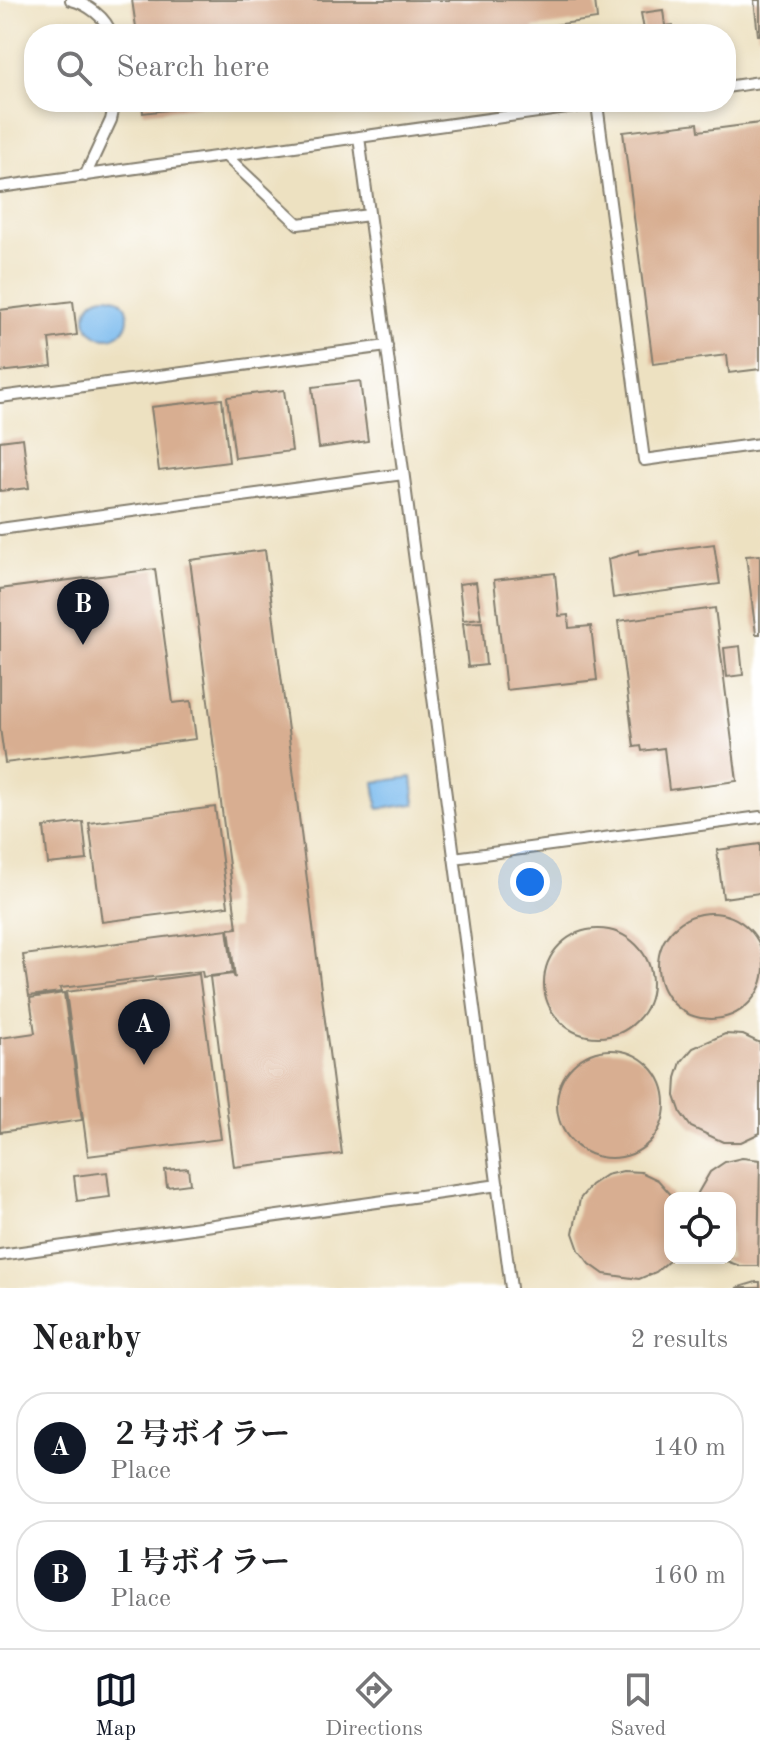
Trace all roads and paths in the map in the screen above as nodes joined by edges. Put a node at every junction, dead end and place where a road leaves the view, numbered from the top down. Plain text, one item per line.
1 (71, 0) edge
2 (108, 24) edge
3 (760, 82) edge
4 (736, 86) edge
5 (113, 112) edge
6 (539, 112) edge
7 (598, 112) edge
8 (359, 137) junction
9 (226, 156) junction
10 (85, 176) junction
11 (0, 187) edge
12 (369, 215) junction
13 (387, 346) junction
14 (0, 397) edge
15 (760, 444) edge
16 (403, 474) junction
17 (0, 529) edge
18 (760, 817) edge
19 (454, 858) junction
20 (498, 1185) junction
21 (0, 1255) edge
22 (511, 1288) edge

1 - 2 lane
3 - 4 lane
5 - 10 lane
6 - 8 lane
7 - 15 lane
8 - 9 lane
8 - 12 lane
9 - 10 lane
9 - 12 lane
10 - 11 lane
12 - 13 lane
13 - 14 lane
13 - 16 lane
16 - 17 lane
16 - 19 lane
18 - 19 lane
19 - 20 lane
20 - 21 lane
20 - 22 lane

